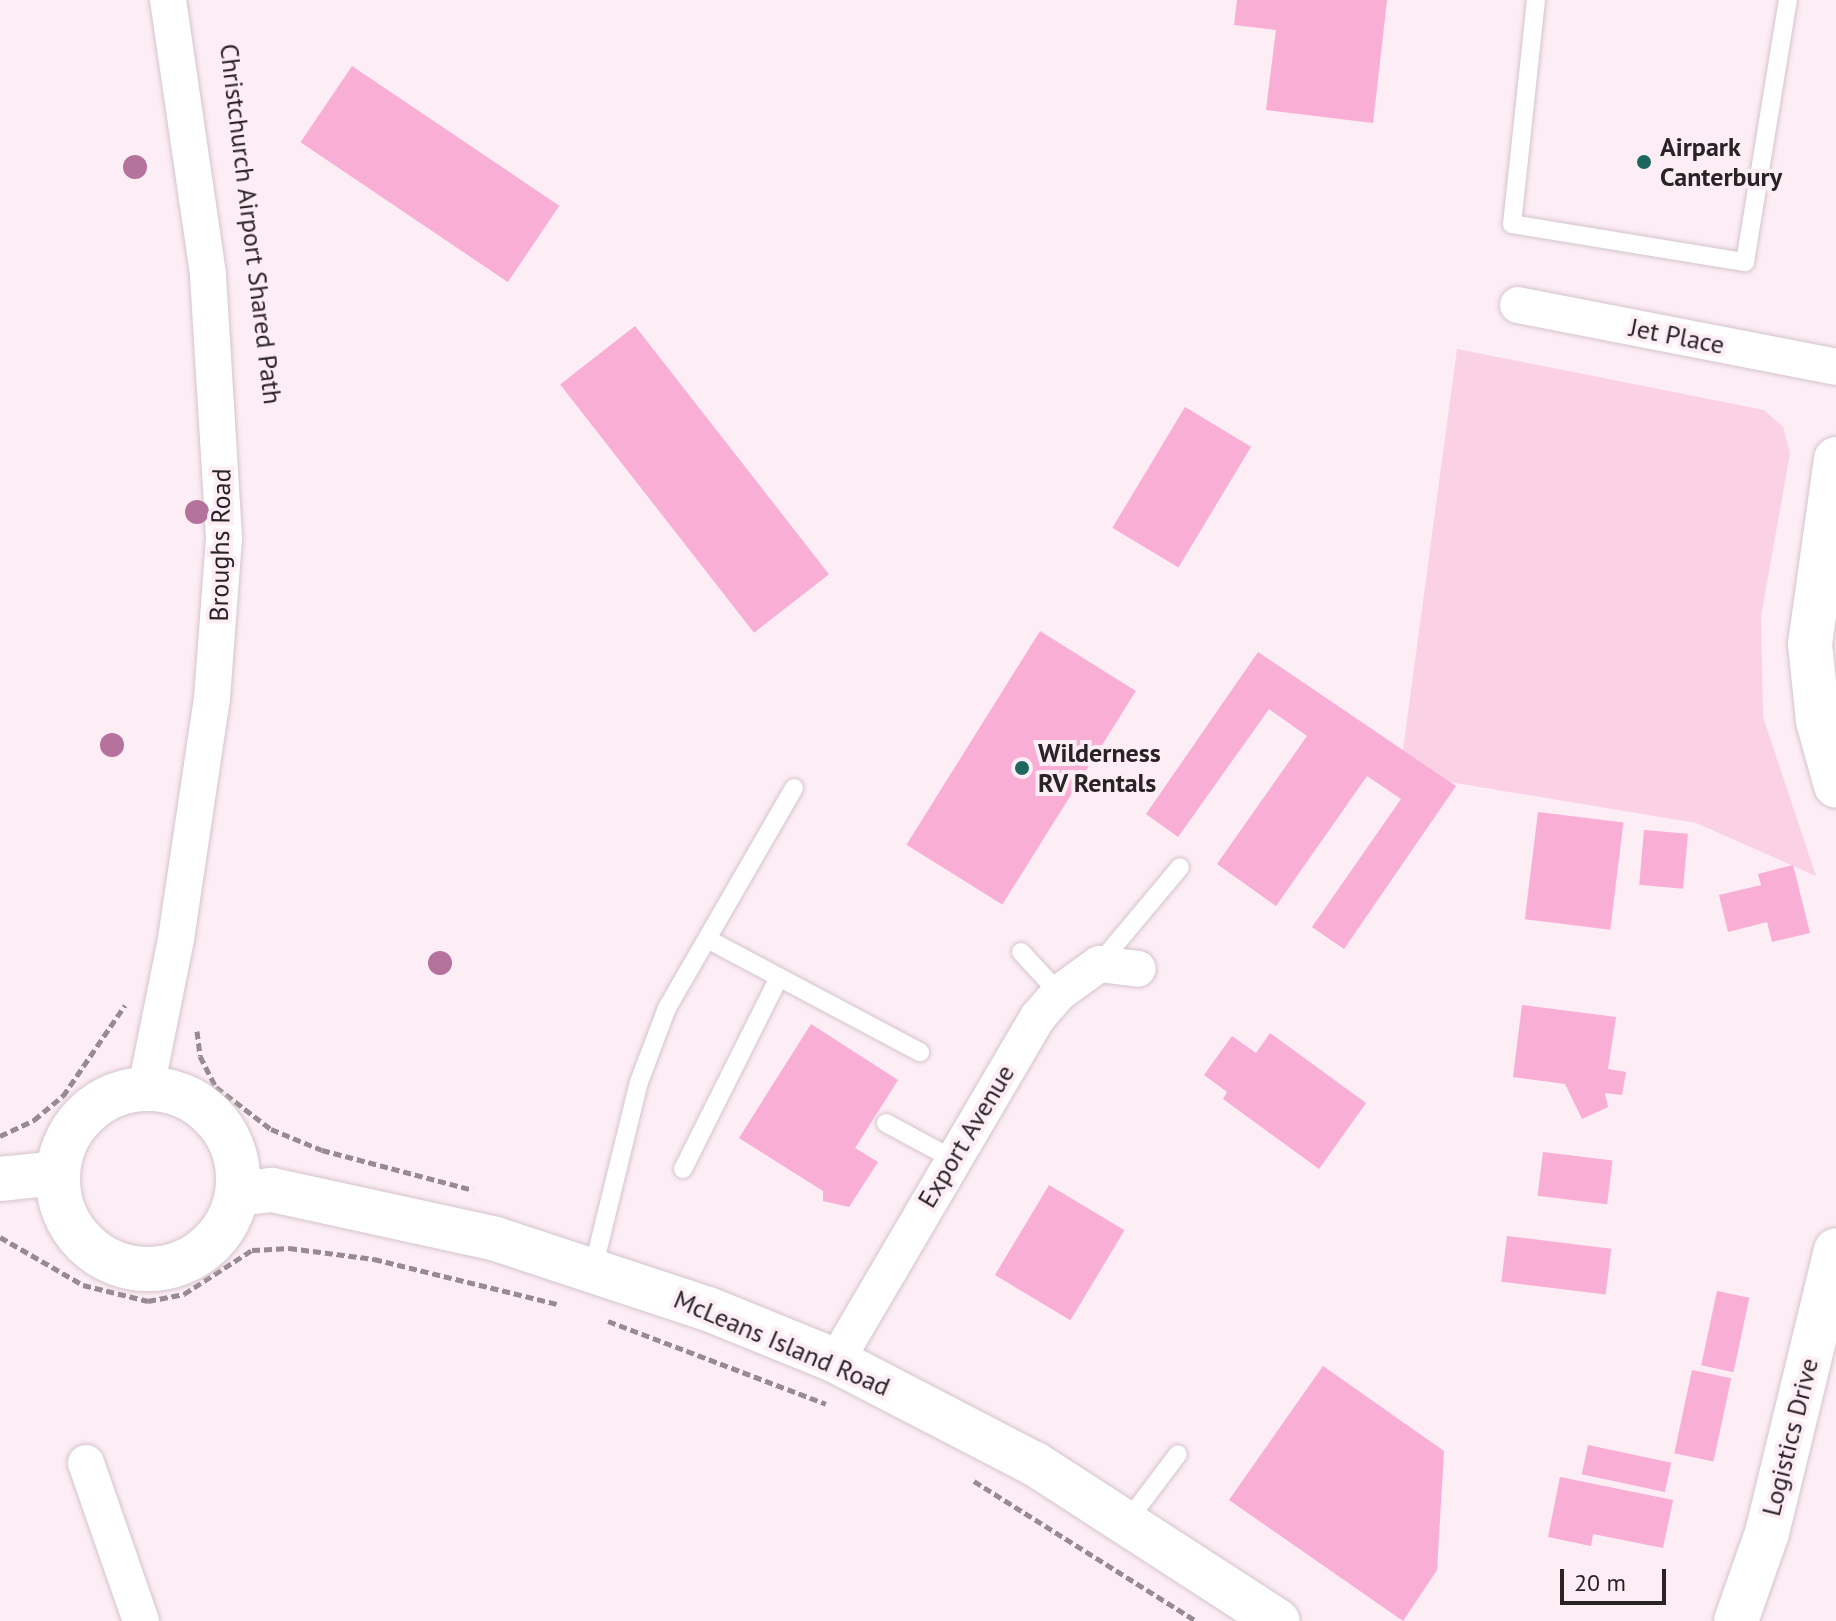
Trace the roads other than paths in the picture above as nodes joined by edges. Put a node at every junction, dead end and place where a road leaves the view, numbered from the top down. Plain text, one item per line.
1 (168, 0) edge
2 (1536, 0) edge
3 (1788, 0) edge
4 (1518, 305) dead end
5 (1836, 367) edge
6 (1836, 459) edge
7 (1824, 675) edge
8 (1836, 786) edge
9 (794, 788) dead end
10 (1180, 867) dead end
11 (711, 941) junction
12 (1021, 952) dead end
13 (1099, 964) junction
14 (1138, 969) dead end
15 (778, 979) junction
16 (1059, 993) junction
17 (920, 1052) dead end
18 (146, 1088) junction
19 (886, 1123) dead end
20 (951, 1158) junction
21 (683, 1169) dead end
22 (57, 1173) junction
23 (0, 1179) edge
24 (238, 1194) junction
25 (1836, 1250) edge
26 (593, 1269) junction
27 (836, 1361) junction
28 (1178, 1454) dead end
29 (86, 1463) dead end
30 (1126, 1523) junction
31 (141, 1621) edge
32 (1278, 1621) edge
33 (1736, 1621) edge

1 - 18 street, Broughs Road
2 - 3 lane
4 - 5 street, Jet Place
6 - 7 main road
7 - 8 main road
9 - 11 lane
10 - 13 lane
11 - 15 lane
11 - 26 lane
12 - 16 lane
13 - 14 street
13 - 16 street, Export Avenue
15 - 17 lane
15 - 21 lane
16 - 20 street, Export Avenue
18 - 22 main road
18 - 24 main road
19 - 20 lane
20 - 27 street, Export Avenue
22 - 23 main road
22 - 24 main road
24 - 26 main road, McLeans Island Road
25 - 33 main road, Logistics Drive
26 - 27 main road, McLeans Island Road
27 - 30 main road, McLeans Island Road
28 - 30 lane
29 - 31 street
30 - 32 main road, McLeans Island Road

